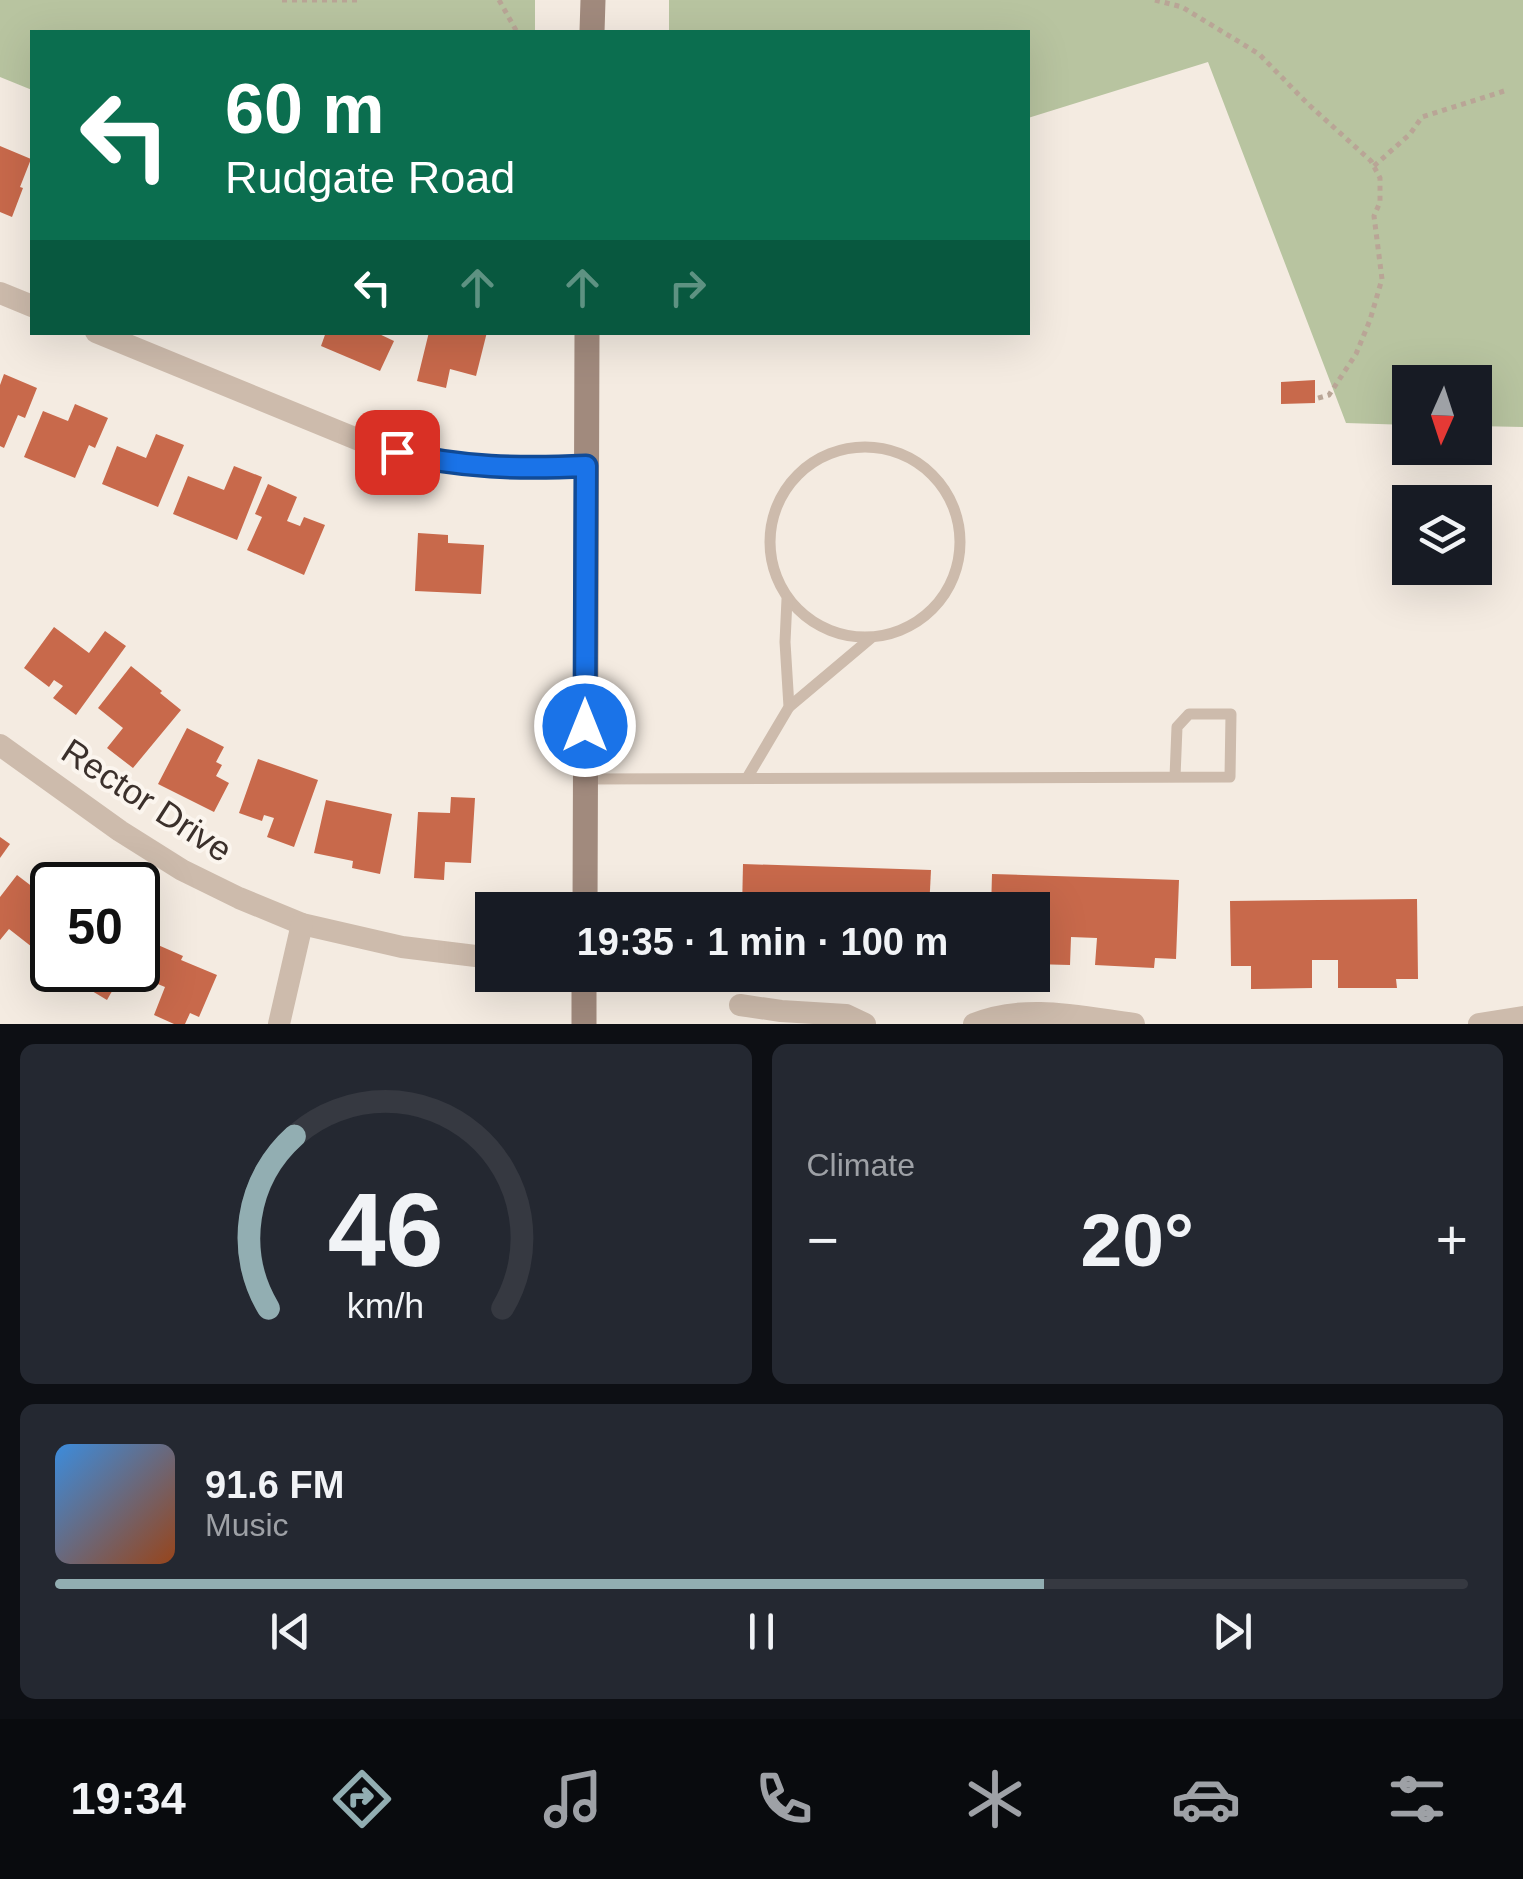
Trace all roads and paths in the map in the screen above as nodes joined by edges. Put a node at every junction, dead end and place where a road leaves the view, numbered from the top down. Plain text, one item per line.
1 (282, 0) edge
2 (362, 0) edge
3 (500, 0) edge
4 (593, 0) edge
5 (1155, 0) edge
6 (516, 30) edge
7 (592, 30) edge
8 (1504, 91) dead end
9 (1374, 166) junction
10 (0, 293) edge
11 (30, 305) edge
12 (103, 335) edge
13 (587, 335) edge
14 (1315, 399) dead end
15 (586, 466) junction
16 (787, 599) junction
17 (872, 638) junction
18 (789, 707) junction
19 (0, 746) edge
20 (1175, 776) junction
21 (746, 778) junction
22 (585, 779) junction
23 (584, 892) edge
24 (302, 924) junction
25 (475, 956) edge
26 (584, 992) edge
27 (740, 1005) dead end
28 (1523, 1017) edge
29 (279, 1024) edge
30 (584, 1024) edge
31 (866, 1024) edge
32 (974, 1024) edge
33 (1134, 1024) edge
34 (1479, 1024) edge

1 - 2 path
3 - 6 path
4 - 7 main road
5 - 9 path
8 - 9 path
9 - 14 path
10 - 11 street
12 - 15 street
13 - 15 main road
15 - 22 main road
16 - 17 lane
16 - 17 lane
16 - 18 lane
17 - 18 lane
18 - 21 lane
19 - 24 street, Rector Drive
20 - 20 lane
20 - 21 lane
21 - 22 lane
22 - 23 main road
24 - 25 street, Rector Drive
24 - 29 street
26 - 30 main road
27 - 31 street
28 - 34 street
32 - 33 street

